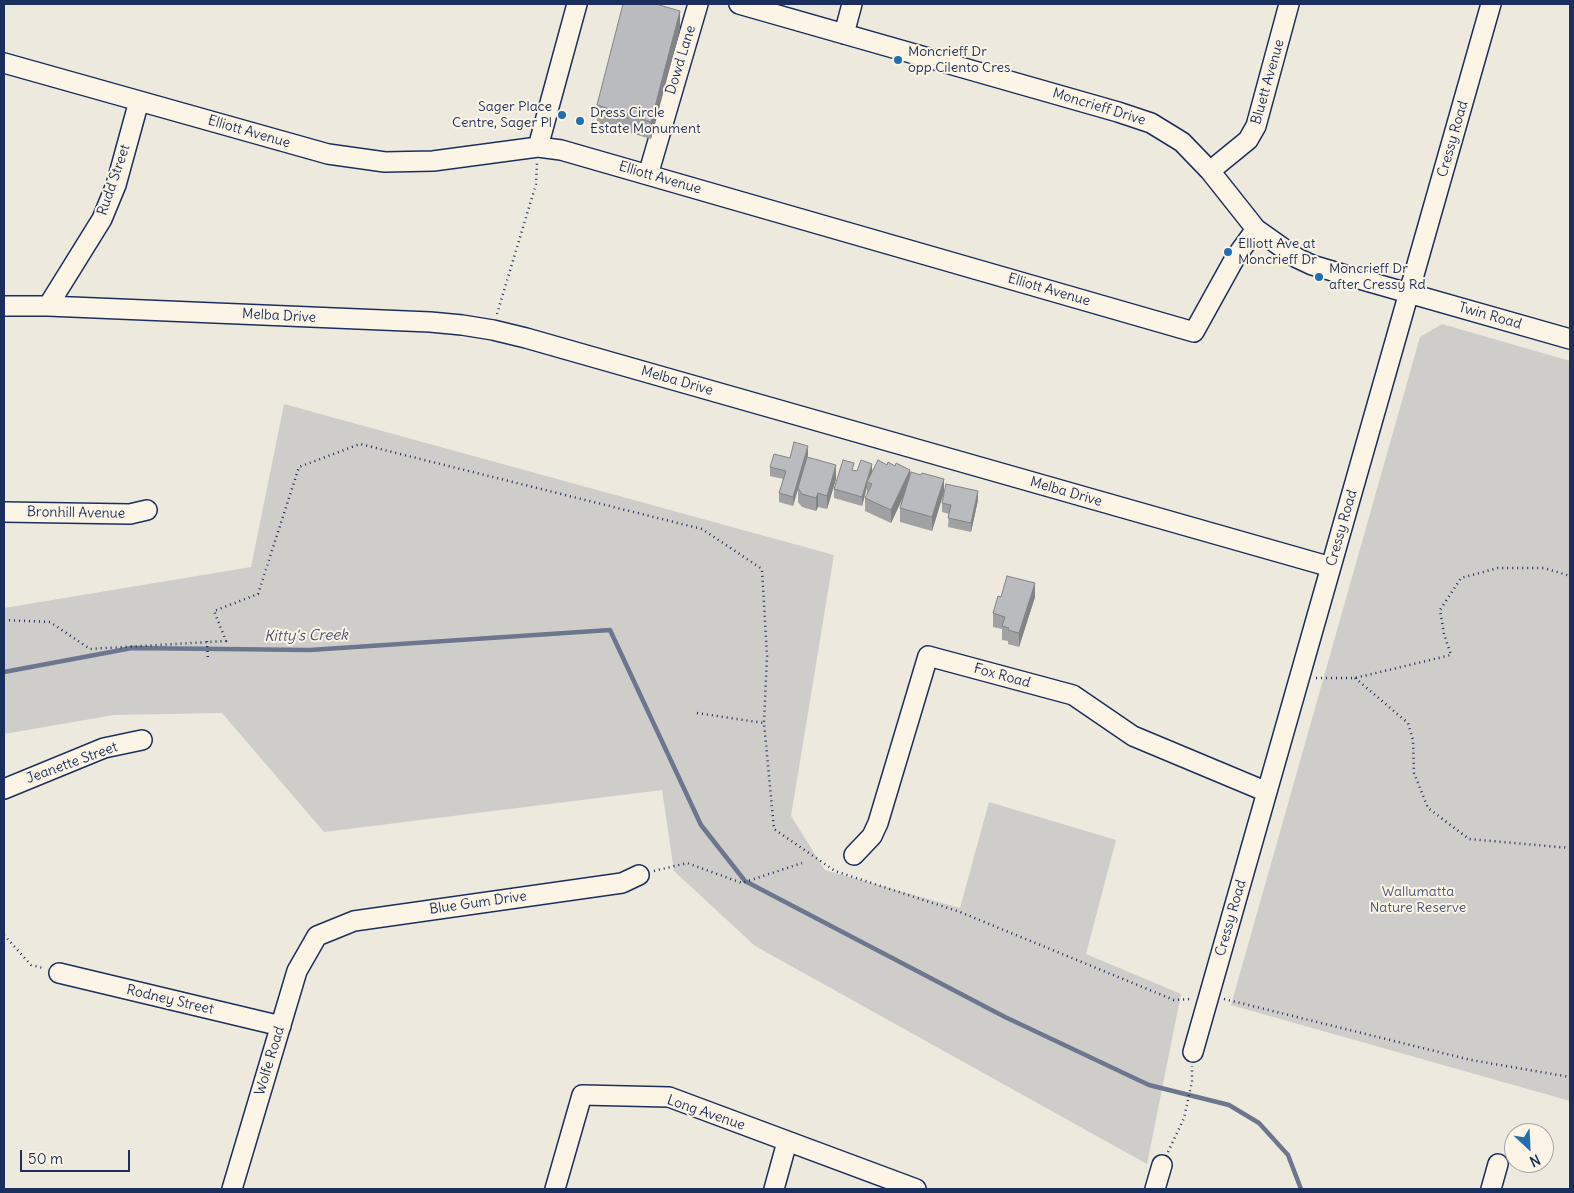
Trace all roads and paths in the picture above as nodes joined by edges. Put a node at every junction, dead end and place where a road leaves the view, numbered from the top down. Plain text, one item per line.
1 (577, 4) edge
2 (698, 4) edge
3 (740, 4) edge
4 (852, 4) edge
5 (1289, 4) edge
6 (1492, 4) edge
7 (844, 34) junction
8 (4, 62) edge
9 (139, 101) junction
10 (538, 147) junction
11 (1210, 171) junction
12 (648, 175) junction
13 (1256, 229) junction
14 (1409, 293) junction
15 (4, 306) edge
16 (48, 306) junction
17 (492, 330) junction
18 (1570, 339) edge
19 (147, 510) dead end
20 (4, 512) edge
21 (1331, 567) junction
22 (1570, 576) edge
23 (4, 620) edge
24 (207, 641) junction
25 (208, 661) dead end
26 (1355, 678) junction
27 (1299, 679) junction
28 (697, 713) dead end
29 (764, 723) junction
30 (142, 740) dead end
31 (4, 789) edge
32 (1267, 792) junction
33 (1570, 848) edge
34 (854, 855) dead end
35 (802, 863) dead end
36 (639, 874) joint
37 (4, 935) edge
38 (317, 936) joint
39 (59, 973) joint
40 (1209, 997) junction
41 (281, 1026) junction
42 (1193, 1052) dead end
43 (1570, 1077) edge
44 (1192, 1082) dead end
45 (787, 1142) junction
46 (1498, 1164) dead end
47 (1162, 1165) joint
48 (232, 1189) edge
49 (556, 1189) edge
50 (774, 1189) edge
51 (916, 1189) edge
52 (1155, 1189) edge
53 (1491, 1189) edge

1 - 10 street
2 - 12 street, Dowd Lane
3 - 7 street, Moncrieff Drive
4 - 7 street
5 - 11 street, Bluett Avenue
6 - 14 street, Cressy Road
7 - 11 street, Moncrieff Drive
8 - 9 street, Elliott Avenue
9 - 10 street, Elliott Avenue
9 - 16 street, Rudd Street
10 - 12 street, Elliott Avenue
10 - 17 path
11 - 13 street, Moncrieff Drive
12 - 13 street, Elliott Avenue
13 - 14 street, Moncrieff Drive
14 - 18 street, Twin Road
14 - 21 street, Cressy Road
15 - 16 street, Melba Drive
16 - 17 street, Melba Drive
17 - 21 street, Melba Drive
19 - 20 street, Bronhill Avenue
21 - 27 street, Cressy Road
22 - 26 path
23 - 24 path
24 - 25 path
24 - 29 path
26 - 27 path
26 - 33 path
27 - 32 street, Cressy Road
28 - 29 path
29 - 40 path
30 - 31 street, Jeanette Street
32 - 34 street, Fox Road
32 - 40 street, Cressy Road
35 - 36 path
36 - 38 street, Blue Gum Drive
37 - 39 path
38 - 41 street, Wolfe Road
39 - 41 street, Rodney Street
40 - 42 street, Cressy Road
40 - 43 path
41 - 48 street, Wolfe Road
44 - 47 path
45 - 49 street, Long Avenue
45 - 50 street
45 - 51 street, Long Avenue
46 - 53 street
47 - 52 street

